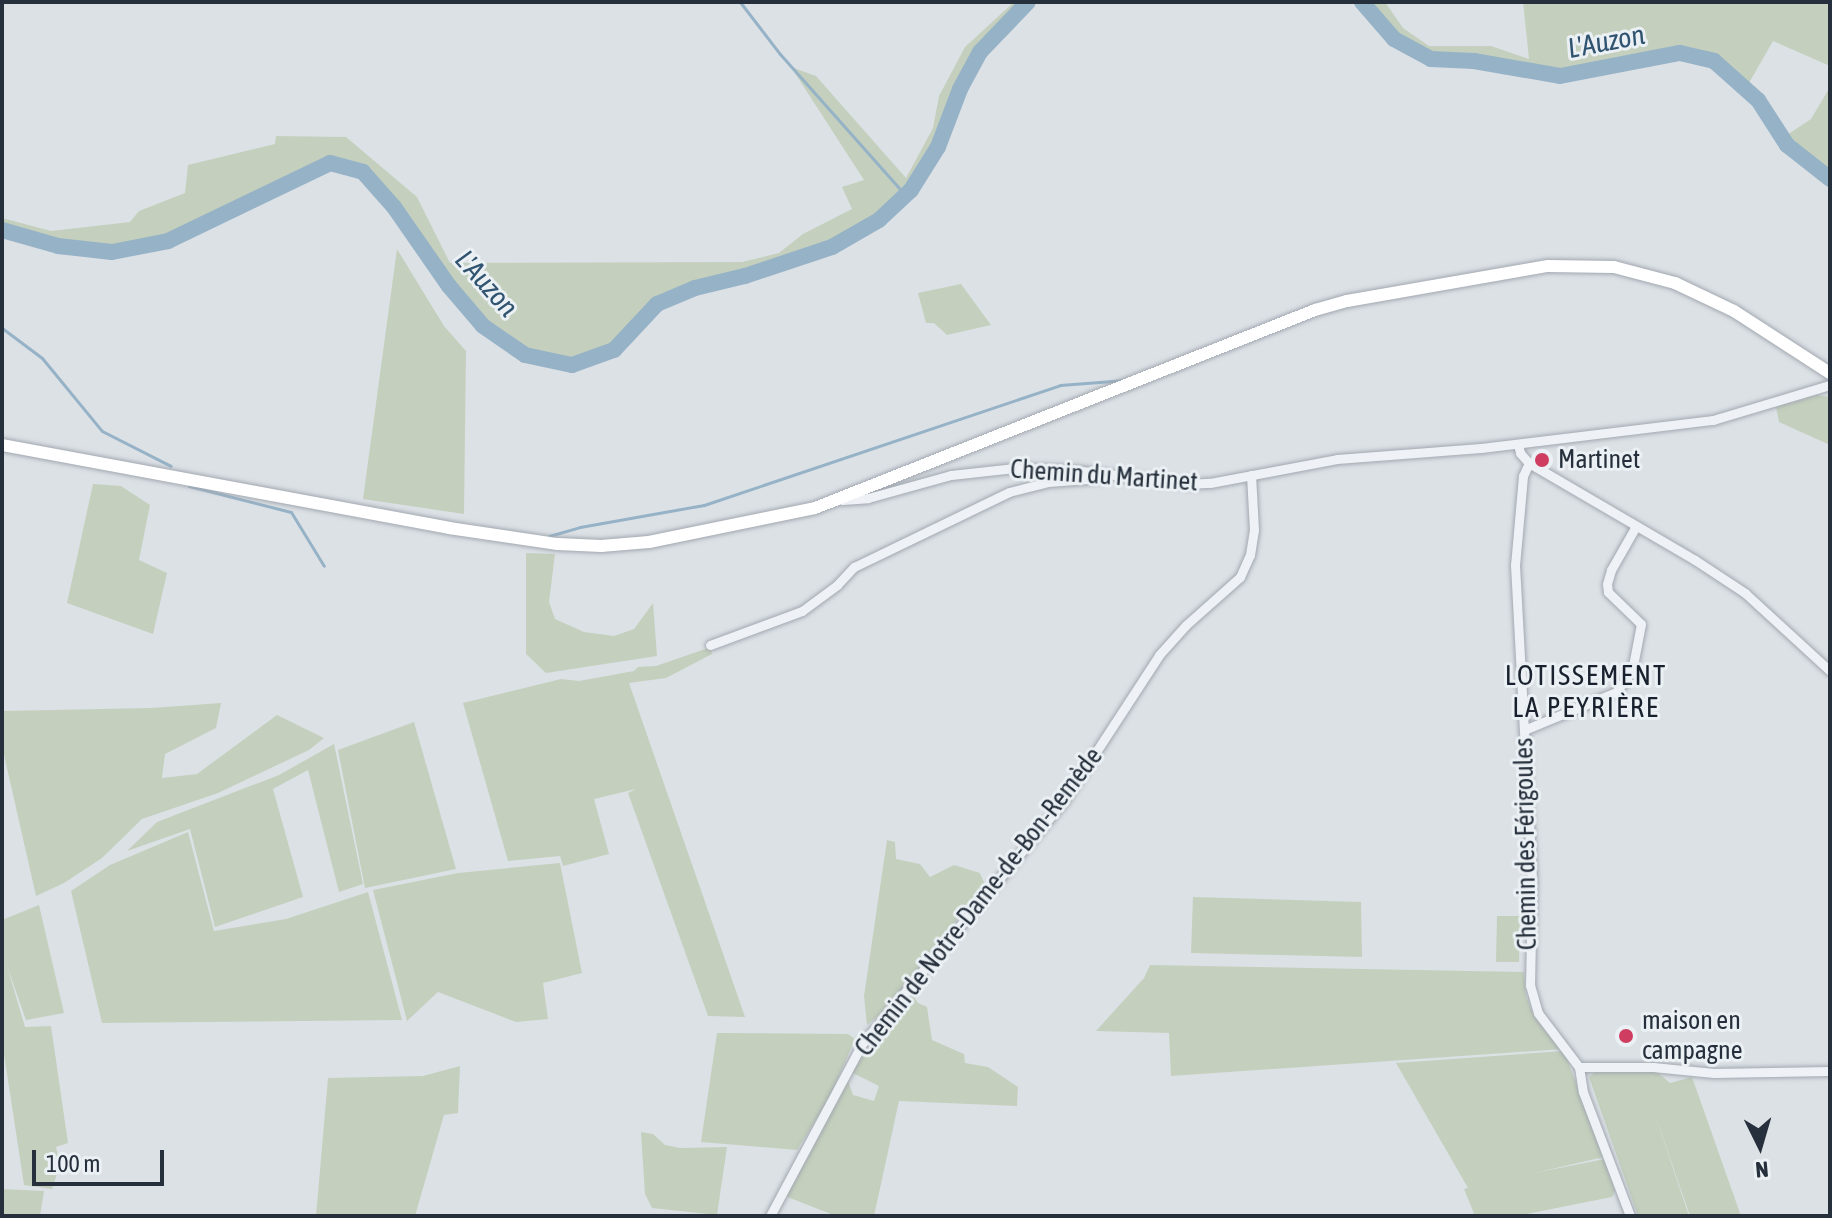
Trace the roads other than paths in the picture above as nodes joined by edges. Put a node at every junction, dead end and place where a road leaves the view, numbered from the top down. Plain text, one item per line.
1 (1801, 353) junction
2 (1830, 364) edge
3 (1830, 373) edge
4 (1830, 385) edge
5 (1518, 444) junction
6 (2, 445) edge
7 (1529, 463) junction
8 (1251, 475) junction
9 (1114, 478) junction
10 (834, 501) junction
11 (1636, 526) junction
12 (710, 645) dead end
13 (1830, 671) edge
14 (1524, 730) junction
15 (1579, 1067) junction
16 (1830, 1071) edge
17 (770, 1216) edge
18 (1630, 1216) edge

1 - 2 main road
1 - 3 main road
1 - 10 main road
4 - 5 street, Chemin du Martinet
5 - 7 street
5 - 8 street, Chemin du Martinet
6 - 10 main road
7 - 11 street
7 - 14 street, Chemin des Férigoules
8 - 9 street, Chemin du Martinet
8 - 17 street, Chemin de Notre-Dame-de-Bon-Remède
9 - 10 street, Chemin du Martinet
9 - 12 street
11 - 13 street
11 - 14 street
14 - 15 street, Chemin des Férigoules
15 - 16 street
15 - 18 street, Chemin des Férigoules

